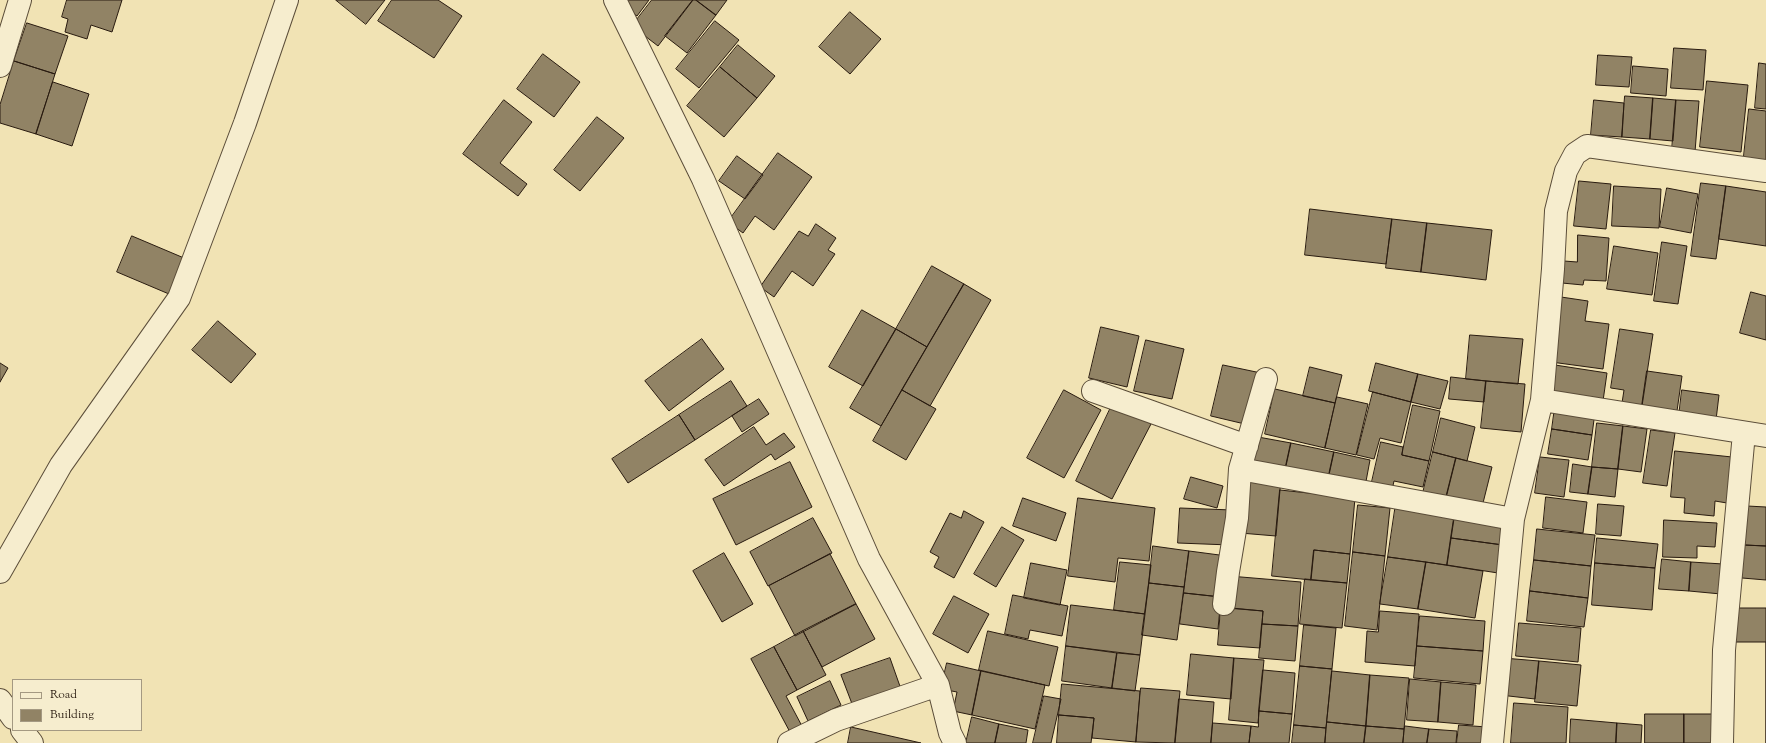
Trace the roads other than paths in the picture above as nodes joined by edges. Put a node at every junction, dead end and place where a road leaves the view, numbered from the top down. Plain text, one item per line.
1 (20, 0) edge
2 (287, 0) edge
3 (615, 0) edge
4 (0, 66) edge
5 (1766, 171) edge
6 (1266, 379) dead end
7 (1093, 391) dead end
8 (1542, 400) junction
9 (1744, 433) junction
10 (1766, 436) edge
11 (1247, 446) junction
12 (1240, 469) junction
13 (1513, 520) junction
14 (0, 572) edge
15 (1224, 604) dead end
16 (938, 685) junction
17 (0, 700) edge
18 (12, 717) edge
19 (23, 731) edge
20 (32, 743) edge
21 (789, 743) edge
22 (955, 743) edge
23 (1492, 743) edge
24 (1722, 743) edge

1 - 4 street
2 - 14 street
3 - 16 street
5 - 8 street
6 - 11 street
7 - 11 street
8 - 9 street
8 - 13 street
9 - 10 street
9 - 24 street
11 - 12 street
12 - 13 street
12 - 15 street
13 - 23 street
16 - 21 street
16 - 22 street
17 - 18 street
19 - 20 street

